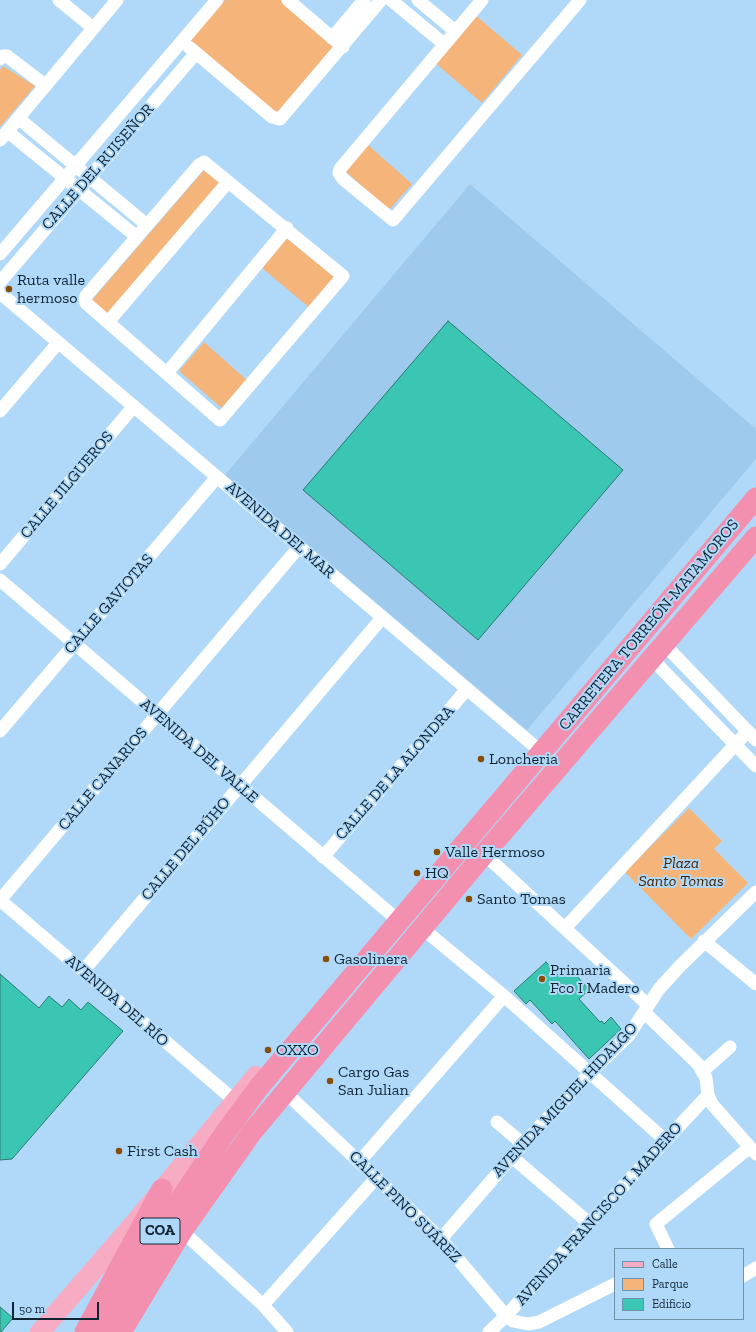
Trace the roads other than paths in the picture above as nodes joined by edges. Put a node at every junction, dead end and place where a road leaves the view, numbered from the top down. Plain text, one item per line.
1 (59, 0) edge
2 (117, 0) edge
3 (217, 0) edge
4 (288, 0) edge
5 (364, 0) edge
6 (381, 0) edge
7 (391, 0) edge
8 (418, 0) edge
9 (482, 0) edge
10 (580, 0) edge
11 (93, 28) junction
12 (455, 31) junction
13 (332, 38) junction
14 (182, 41) junction
15 (444, 44) junction
16 (342, 47) junction
17 (196, 53) junction
18 (0, 59) edge
19 (45, 85) junction
20 (18, 118) junction
21 (4, 135) edge
22 (76, 166) junction
23 (90, 177) junction
24 (66, 178) junction
25 (228, 182) junction
26 (80, 189) junction
27 (147, 225) junction
28 (287, 228) junction
29 (137, 237) junction
30 (0, 254) edge
31 (0, 282) edge
32 (0, 293) edge
33 (108, 322) junction
34 (58, 343) junction
35 (167, 373) junction
36 (134, 406) junction
37 (0, 410) edge
38 (217, 477) junction
39 (756, 498) edge
40 (756, 537) edge
41 (299, 547) junction
42 (0, 564) edge
43 (0, 580) edge
44 (382, 618) junction
45 (74, 644) junction
46 (658, 651) junction
47 (467, 689) junction
48 (157, 715) junction
49 (0, 730) edge
50 (752, 736) edge
51 (735, 744) junction
52 (541, 752) junction
53 (756, 766) edge
54 (559, 767) junction
55 (240, 786) junction
56 (484, 854) junction
57 (323, 857) junction
58 (756, 892) edge
59 (0, 900) edge
60 (399, 921) junction
61 (422, 928) junction
62 (565, 928) junction
63 (704, 941) junction
64 (83, 971) junction
65 (756, 984) edge
66 (504, 996) junction
67 (646, 1008) junction
68 (324, 1009) junction
69 (730, 1047) dead end
70 (703, 1072) junction
71 (590, 1073) junction
72 (285, 1092) junction
73 (708, 1095) junction
74 (235, 1101) junction
75 (497, 1122) dead end
76 (665, 1140) junction
77 (523, 1144) junction
78 (753, 1151) edge
79 (512, 1157) junction
80 (360, 1161) junction
81 (376, 1177) junction
82 (162, 1189) junction
83 (589, 1223) junction
84 (182, 1231) junction
85 (441, 1239) junction
86 (668, 1248) edge
87 (614, 1284) edge
88 (263, 1305) junction
89 (506, 1316) junction
90 (40, 1332) edge
91 (85, 1332) edge
92 (101, 1332) edge
93 (121, 1332) edge
94 (287, 1332) edge
95 (489, 1332) edge

1 - 11 street
2 - 11 street
3 - 14 street, CALLE DEL RUISEÑOR
4 - 13 street
5 - 13 street
6 - 16 street
7 - 15 street
8 - 12 street
9 - 12 street
10 - 15 street
11 - 19 street
12 - 15 street
13 - 16 street
14 - 17 street
14 - 22 street, CALLE DEL RUISEÑOR
16 - 17 street
17 - 23 street, CALLE DEL RUISEÑOR
18 - 19 street
19 - 20 street
20 - 21 street
20 - 22 street
21 - 24 street
22 - 23 street
22 - 24 street, CALLE DEL RUISEÑOR
23 - 26 street, CALLE DEL RUISEÑOR
23 - 27 street
24 - 26 street
24 - 30 street, CALLE DEL RUISEÑOR
25 - 27 street
25 - 28 street
25 - 33 street
26 - 29 street
26 - 31 street, CALLE DEL RUISEÑOR
27 - 29 street
28 - 35 street
28 - 35 street
29 - 33 street
32 - 34 street, AVENIDA DEL MAR
33 - 35 street
34 - 36 street, AVENIDA DEL MAR
34 - 37 street
36 - 38 street, AVENIDA DEL MAR
36 - 42 street, CALLE JILGUEROS
38 - 41 street, AVENIDA DEL MAR
38 - 45 street, CALLE GAVIOTAS
39 - 52 highway, CARRETERA TORREÓN-MATAMOROS
40 - 46 highway
41 - 44 street, AVENIDA DEL MAR
41 - 48 street, CALLE CANARIOS
43 - 45 street, AVENIDA DEL VALLE
44 - 47 street, AVENIDA DEL MAR
44 - 55 street, CALLE DEL BÚHO
45 - 48 street, AVENIDA DEL VALLE
45 - 49 street, CALLE GAVIOTAS
46 - 50 street
46 - 51 street
46 - 54 highway
47 - 52 street, AVENIDA DEL MAR
47 - 57 street, CALLE DE LA ALONDRA
48 - 55 street, AVENIDA DEL VALLE
48 - 59 street, CALLE CANARIOS
50 - 51 street
51 - 53 street
51 - 62 street
52 - 54 street, AVENIDA DEL MAR
52 - 60 highway, CARRETERA TORREÓN-MATAMOROS
54 - 56 highway
55 - 57 street, AVENIDA DEL VALLE
55 - 64 street, CALLE DEL BÚHO
56 - 61 highway
56 - 62 street
57 - 60 street, AVENIDA DEL VALLE
58 - 63 street, AVENIDA MIGUEL HIDALGO
59 - 64 street, AVENIDA DEL RÍO
60 - 68 highway, CARRETERA TORREÓN-MATAMOROS
61 - 66 street
61 - 72 highway
62 - 67 street
63 - 65 street
63 - 67 street, AVENIDA MIGUEL HIDALGO
64 - 74 street, AVENIDA DEL RÍO
66 - 71 street
66 - 80 street
67 - 70 street
67 - 71 street, AVENIDA MIGUEL HIDALGO
68 - 74 main road
68 - 92 highway, COA
69 - 70 street
70 - 73 street
71 - 76 street
71 - 77 street, AVENIDA MIGUEL HIDALGO
72 - 80 street, CALLE PINO SUÁREZ
72 - 84 highway
73 - 76 street, AVENIDA FRANCISCO I. MADERO
73 - 78 street
74 - 82 main road
75 - 77 street
76 - 83 street, AVENIDA FRANCISCO I. MADERO
77 - 79 street, AVENIDA MIGUEL HIDALGO
78 - 86 street
79 - 83 street
79 - 85 street, AVENIDA MIGUEL HIDALGO
80 - 81 street, CALLE PINO SUÁREZ
81 - 85 street, CALLE PINO SUÁREZ
81 - 88 street
82 - 90 main road
82 - 91 highway
83 - 89 street, AVENIDA FRANCISCO I. MADERO
84 - 88 street
84 - 93 highway
85 - 89 street, CALLE PINO SUÁREZ
87 - 89 street, CALLE PINO SUÁREZ
88 - 94 street
89 - 95 street, AVENIDA FRANCISCO I. MADERO

